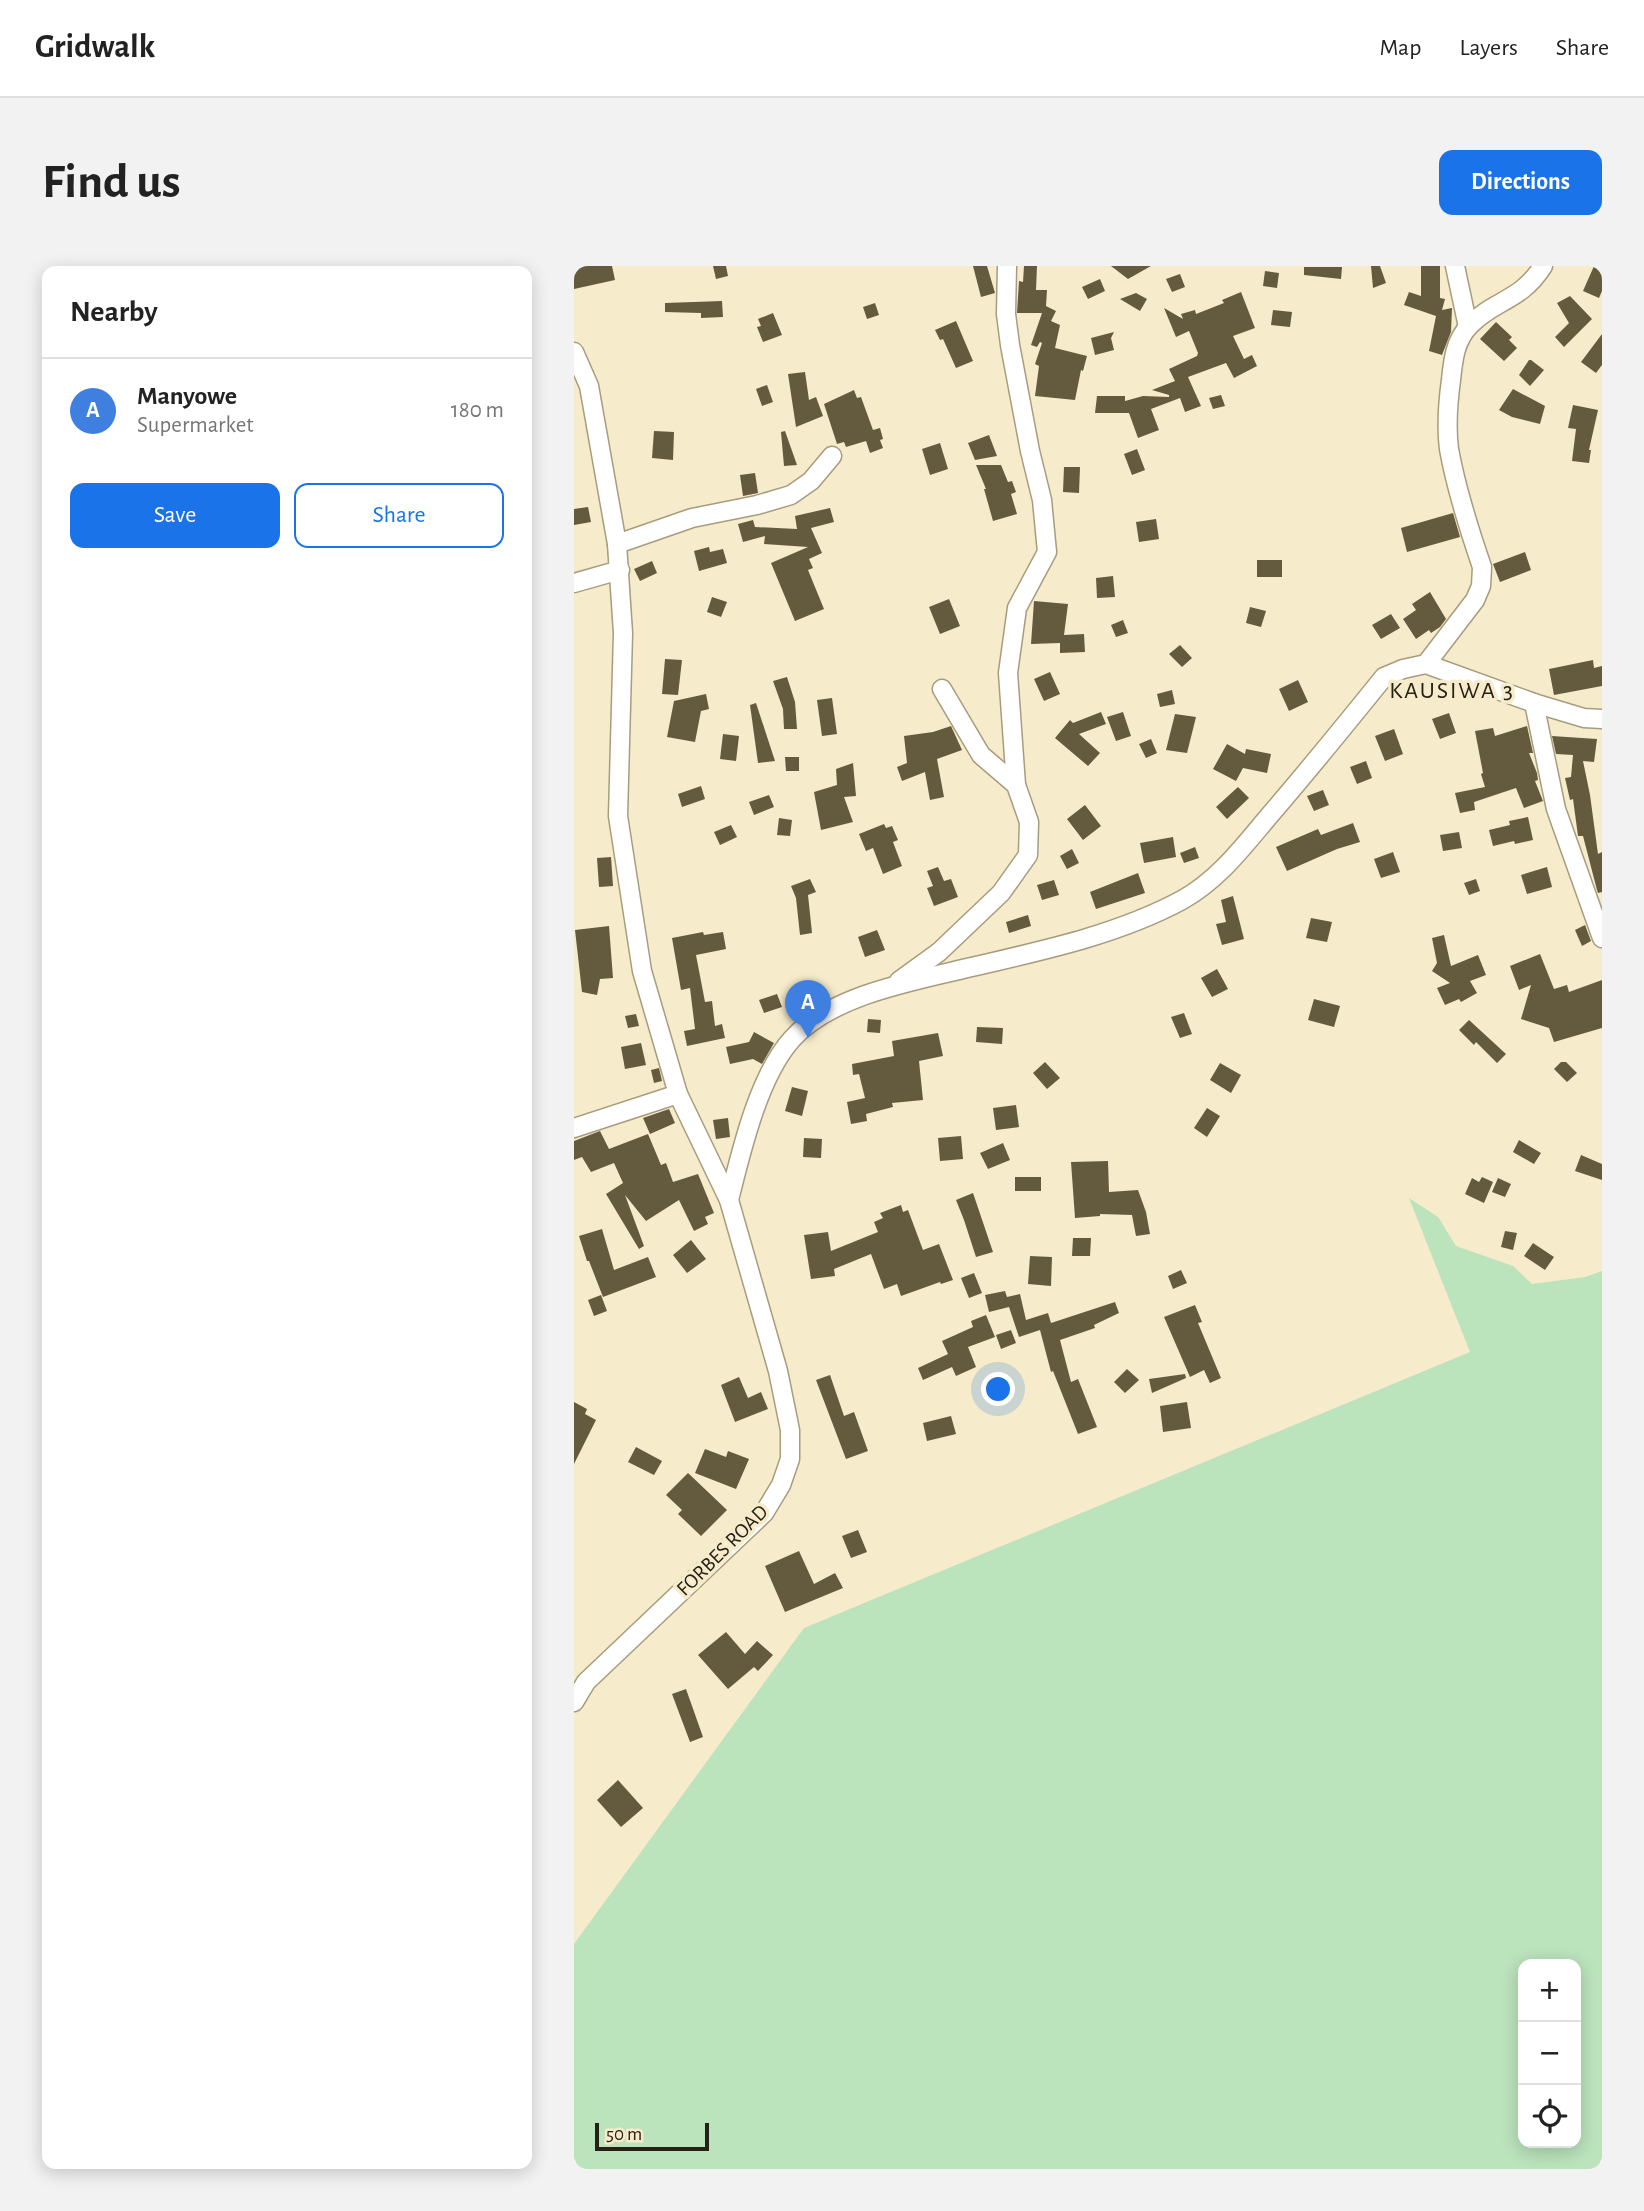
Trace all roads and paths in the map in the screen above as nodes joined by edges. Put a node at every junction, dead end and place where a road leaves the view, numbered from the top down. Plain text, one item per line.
1 (1007, 266) edge
2 (1455, 266) edge
3 (1543, 266) edge
4 (1468, 327) junction
5 (574, 352) edge
6 (832, 456) dead end
7 (617, 544) junction
8 (620, 569) junction
9 (574, 583) edge
10 (1426, 664) junction
11 (942, 689) dead end
12 (1534, 703) junction
13 (1602, 719) edge
14 (1016, 785) junction
15 (1602, 938) edge
16 (890, 987) junction
17 (678, 1094) junction
18 (574, 1128) edge
19 (729, 1200) junction
20 (574, 1702) edge

1 - 14 street
2 - 4 street
3 - 4 street
4 - 10 street
5 - 7 street, FORBES ROAD
6 - 7 street
7 - 8 street, FORBES ROAD
8 - 9 street
8 - 17 street, FORBES ROAD
10 - 12 street
10 - 16 street
11 - 14 street
12 - 13 street
12 - 15 street
14 - 16 street
16 - 19 street
17 - 18 street
17 - 19 street, FORBES ROAD
19 - 20 street, FORBES ROAD

